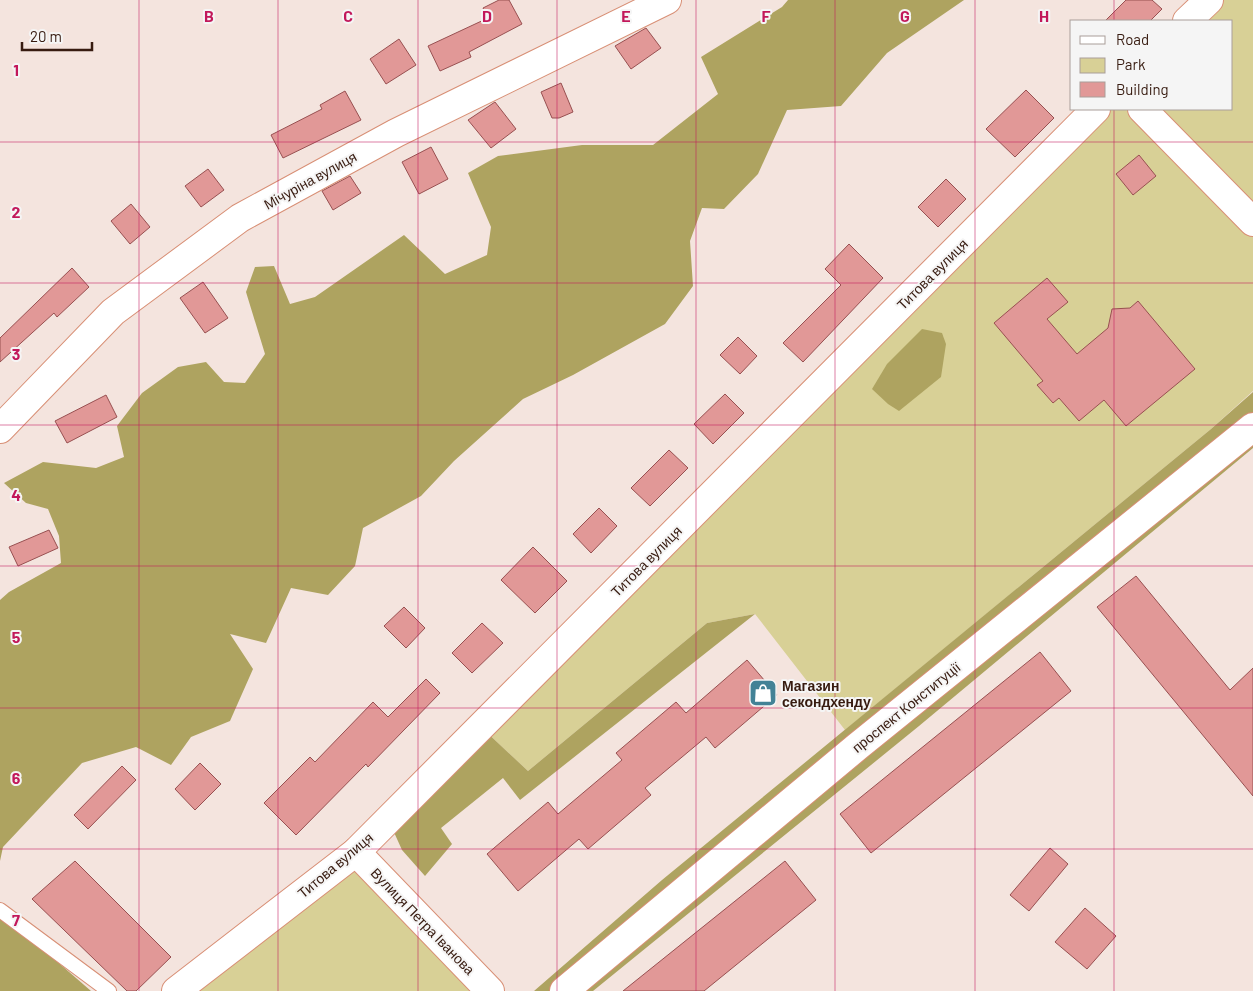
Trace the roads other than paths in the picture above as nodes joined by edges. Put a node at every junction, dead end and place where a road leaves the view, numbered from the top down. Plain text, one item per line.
1 (667, 0) edge
2 (1210, 0) edge
3 (1188, 20) edge
4 (1095, 110) edge
5 (1143, 110) edge
6 (1253, 222) edge
7 (1253, 427) edge
8 (0, 429) edge
9 (356, 852) junction
10 (0, 910) edge
11 (109, 991) edge
12 (176, 991) edge
13 (490, 991) edge
14 (564, 991) edge

1 - 8 street, Мічуріна вулиця
2 - 3 street
4 - 9 street, Титова вулиця
5 - 6 street
7 - 14 street, проспект Конституції
9 - 12 street, Титова вулиця
9 - 13 street, Вулиця Петра Іванова
10 - 11 lane

